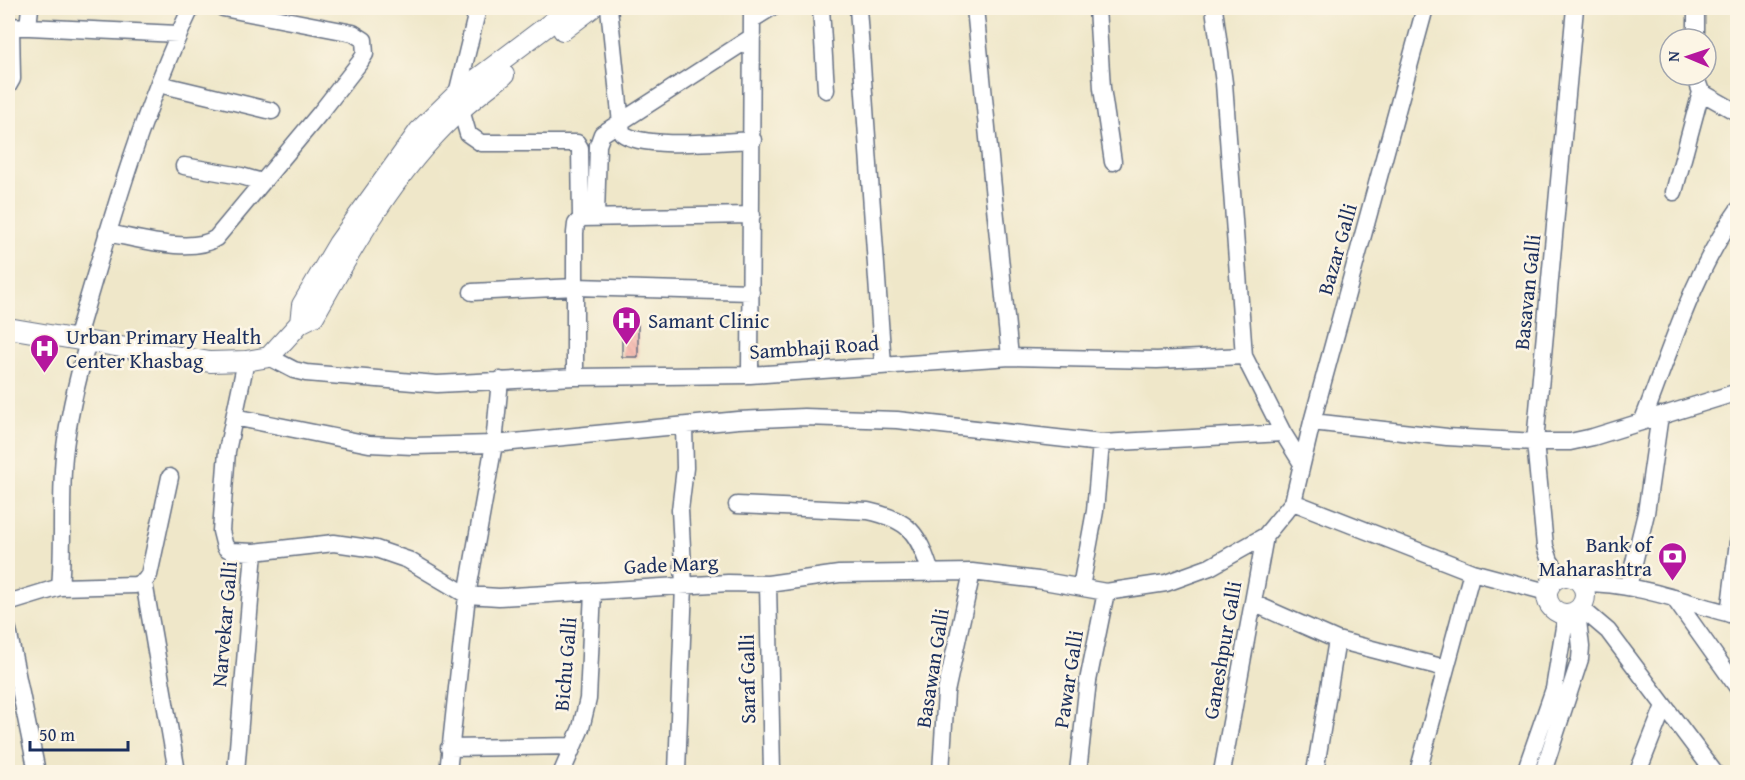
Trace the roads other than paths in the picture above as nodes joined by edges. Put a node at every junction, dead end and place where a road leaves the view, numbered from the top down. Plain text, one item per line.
1 (30, 8) edge
2 (191, 8) edge
3 (223, 8) edge
4 (478, 8) edge
5 (572, 8) edge
6 (592, 8) edge
7 (609, 8) edge
8 (771, 8) edge
9 (821, 8) edge
10 (858, 8) edge
11 (975, 8) edge
12 (1097, 8) edge
13 (1214, 8) edge
14 (1425, 8) edge
15 (1575, 8) edge
16 (1696, 8) edge
17 (752, 13) edge
18 (9, 27) edge
19 (28, 27) junction
20 (1696, 27) edge
21 (178, 34) junction
22 (752, 37) junction
23 (159, 84) junction
24 (8, 87) edge
25 (1699, 87) edge
26 (826, 90) dead end
27 (1701, 92) junction
28 (459, 102) junction
29 (272, 111) dead end
30 (1737, 113) edge
31 (620, 123) junction
32 (753, 140) junction
33 (1113, 162) dead end
34 (184, 166) dead end
35 (262, 183) junction
36 (1674, 192) dead end
37 (1737, 210) edge
38 (752, 215) junction
39 (589, 218) junction
40 (107, 234) junction
41 (576, 287) junction
42 (472, 292) dead end
43 (750, 292) junction
44 (8, 328) edge
45 (82, 341) junction
46 (1244, 356) junction
47 (269, 357) junction
48 (1010, 357) junction
49 (246, 361) junction
50 (884, 365) junction
51 (750, 375) junction
52 (575, 377) junction
53 (500, 380) junction
54 (1737, 392) edge
55 (1660, 415) junction
56 (234, 417) junction
57 (1643, 420) junction
58 (1312, 422) junction
59 (684, 426) junction
60 (1283, 433) junction
61 (1535, 442) junction
62 (1101, 443) junction
63 (494, 444) junction
64 (1301, 462) junction
65 (170, 477) dead end
66 (1293, 502) junction
67 (737, 505) dead end
68 (1265, 536) junction
69 (1737, 542) edge
70 (254, 552) junction
71 (972, 572) junction
72 (1472, 572) junction
73 (931, 573) junction
74 (1561, 577) junction
75 (144, 582) junction
76 (1581, 583) junction
77 (768, 584) junction
78 (684, 585) junction
79 (60, 587) junction
80 (1081, 587) junction
81 (1628, 587) junction
82 (593, 591) junction
83 (1106, 592) junction
84 (1548, 592) junction
85 (467, 595) junction
86 (1674, 598) junction
87 (8, 603) edge
88 (1253, 603) junction
89 (1575, 612) junction
90 (1733, 615) edge
91 (1337, 640) junction
92 (9, 642) edge
93 (1445, 668) junction
94 (1737, 688) edge
95 (1664, 706) junction
96 (573, 746) junction
97 (449, 748) junction
98 (1712, 771) edge
99 (37, 772) edge
100 (177, 772) edge
101 (236, 772) edge
102 (448, 772) edge
103 (562, 772) edge
104 (677, 772) edge
105 (772, 772) edge
106 (941, 772) edge
107 (1078, 772) edge
108 (1222, 772) edge
109 (1315, 772) edge
110 (1418, 772) edge
111 (1525, 772) edge
112 (1543, 772) edge
113 (1638, 772) edge

1 - 19 street
2 - 21 street
3 - 35 street
4 - 28 street
5 - 28 main road
6 - 28 main road
7 - 31 street
8 - 17 street
9 - 26 street
10 - 50 street
11 - 48 street
12 - 33 street
13 - 46 street
14 - 58 street, Bazar Galli
15 - 61 street, Basavan Galli
16 - 20 street
17 - 22 street
18 - 19 street
18 - 24 street
19 - 21 street
21 - 23 street
22 - 31 street
22 - 32 street
23 - 29 street
23 - 40 street
25 - 27 street
27 - 30 street
27 - 36 street
28 - 39 street
28 - 47 main road
31 - 32 street
31 - 39 street
32 - 38 street
34 - 35 street
35 - 40 street
37 - 57 street
38 - 39 street
38 - 43 street
39 - 41 street
40 - 45 street
41 - 42 street
41 - 43 street
41 - 52 street
43 - 51 street
44 - 45 main road
45 - 49 main road
45 - 79 street
46 - 48 street, Sambhaji Road
46 - 60 street
47 - 49 main road
47 - 53 street, Sambhaji Road
48 - 50 street, Sambhaji Road
49 - 56 street, Gade Marg
50 - 51 street, Sambhaji Road
51 - 52 street, Sambhaji Road
52 - 53 street, Sambhaji Road
53 - 63 street
54 - 55 street
55 - 57 street
55 - 81 street
56 - 63 street
56 - 70 street, Gade Marg
57 - 61 street
58 - 61 street
58 - 64 street, Bazar Galli
59 - 62 street
59 - 63 street
59 - 78 street
60 - 62 street
60 - 64 street
61 - 74 street, Basavan Galli
62 - 80 street
63 - 85 street
64 - 66 street, Bazar Galli
65 - 75 street
66 - 68 street, Gade Marg
66 - 72 street
67 - 73 street
68 - 83 street, Gade Marg
68 - 88 street, Ganeshpur Galli
69 - 90 street
70 - 85 street, Gade Marg
70 - 101 street, Narvekar Galli
71 - 73 street, Gade Marg
71 - 80 street, Gade Marg
71 - 106 street, Basawan Galli
72 - 84 street
72 - 93 street
73 - 77 street, Gade Marg
74 - 76 main road
74 - 84 main road
75 - 79 street
75 - 100 street
76 - 81 street
76 - 89 main road
77 - 78 street, Gade Marg
77 - 105 street, Saraf Galli
78 - 82 street, Gade Marg
78 - 104 street
79 - 87 street
80 - 83 street, Gade Marg
81 - 86 street
82 - 85 street, Gade Marg
82 - 96 street, Bichu Galli
83 - 107 street, Pawar Galli
84 - 89 main road
85 - 97 street
86 - 90 street
86 - 94 street
88 - 91 street
88 - 108 street, Ganeshpur Galli
89 - 95 street
89 - 111 street
89 - 112 street
91 - 93 street
91 - 109 street
92 - 99 street
93 - 110 street
95 - 98 street
95 - 113 street
96 - 97 street
96 - 103 street, Bichu Galli
97 - 102 street

